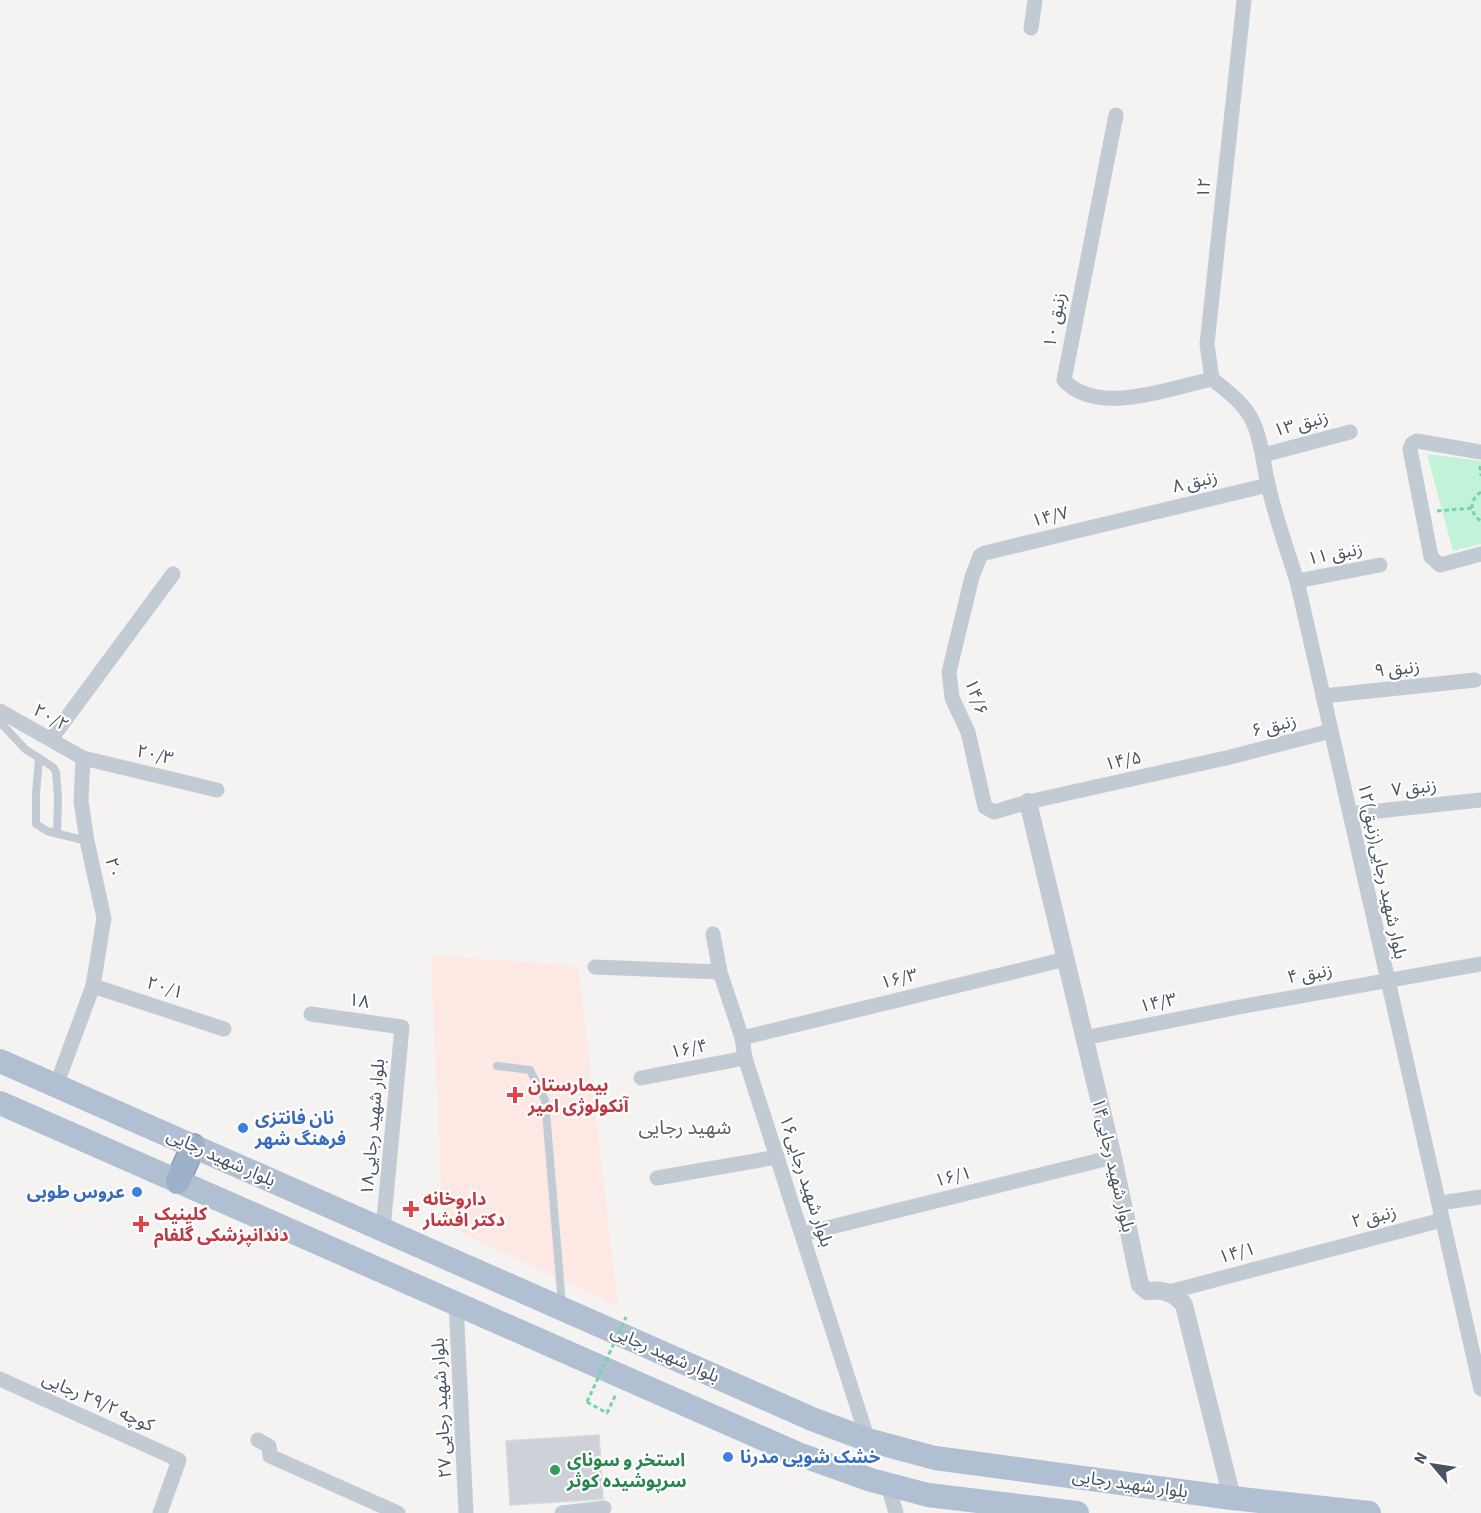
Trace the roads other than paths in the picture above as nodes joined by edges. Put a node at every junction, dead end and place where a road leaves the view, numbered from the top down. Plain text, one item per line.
1 (1035, 0) edge
2 (1244, 0) edge
3 (1031, 28) dead end
4 (1116, 116) dead end
5 (1212, 379) junction
6 (1350, 432) dead end
7 (1481, 452) edge
8 (1263, 455) junction
9 (1268, 485) junction
10 (1131, 517) joint
11 (1481, 554) edge
12 (980, 556) joint
13 (1380, 565) dead end
14 (173, 574) dead end
15 (1297, 581) junction
16 (1475, 680) dead end
17 (1323, 696) junction
18 (0, 711) edge
19 (0, 722) edge
20 (1331, 731) junction
21 (51, 739) junction
22 (39, 758) junction
23 (83, 758) junction
24 (1226, 758) joint
25 (217, 790) dead end
26 (1481, 800) edge
27 (1028, 802) junction
28 (1350, 814) junction
29 (57, 834) junction
30 (87, 841) junction
31 (713, 934) dead end
32 (1066, 959) junction
33 (1481, 964) edge
34 (595, 967) dead end
35 (720, 972) junction
36 (1386, 981) junction
37 (93, 986) junction
38 (1239, 1006) joint
39 (311, 1014) dead end
40 (402, 1027) joint
41 (224, 1029) dead end
42 (742, 1038) junction
43 (1084, 1038) junction
44 (745, 1058) junction
45 (0, 1061) edge
46 (497, 1066) dead end
47 (641, 1078) dead end
48 (56, 1086) junction
49 (0, 1102) edge
50 (193, 1146) junction
51 (777, 1157) junction
52 (1113, 1157) junction
53 (657, 1178) dead end
54 (178, 1181) junction
55 (1481, 1197) edge
56 (1440, 1203) junction
57 (1442, 1220) junction
58 (383, 1230) junction
59 (803, 1234) junction
60 (1316, 1252) joint
61 (1169, 1292) junction
62 (456, 1302) junction
63 (562, 1309) junction
64 (0, 1379) edge
65 (1481, 1389) edge
66 (258, 1440) dead end
67 (868, 1440) junction
68 (888, 1485) junction
69 (1232, 1498) junction
70 (604, 1508) dead end
71 (160, 1513) edge
72 (398, 1513) edge
73 (466, 1513) edge
74 (562, 1513) edge
75 (896, 1513) edge
76 (1077, 1513) edge
77 (1369, 1513) edge

1 - 3 street
2 - 5 street, ۱۲
4 - 5 street, زنبق ۱۰
5 - 8 street, ۱۲بلوار شهید رجایی(زنبق)
6 - 8 street, زنبق ۱۳
7 - 11 street
8 - 9 street, ۱۲بلوار شهید رجایی(زنبق)
9 - 10 street, زنبق ۸
9 - 15 street, ۱۲بلوار شهید رجایی(زنبق)
10 - 12 street, ۱۴/۷
12 - 27 street, ۱۴/۶
13 - 15 street, زنبق ۱۱
14 - 21 street
15 - 17 street, ۱۲بلوار شهید رجایی(زنبق)
16 - 17 street, زنبق ۹
17 - 20 street, ۱۲بلوار شهید رجایی(زنبق)
18 - 21 street, ۲۰/۲
19 - 22 lane
20 - 24 street, زنبق ۶
20 - 28 street, ۱۲بلوار شهید رجایی(زنبق)
21 - 23 street, ۲۰/۲
22 - 29 lane
22 - 29 lane
23 - 25 street, ۲۰/۳
23 - 30 street, ۲۰
24 - 27 street, ۱۴/۵
26 - 28 street, زنبق ۷
27 - 32 street, بلوار شهید رجایی۱۴
28 - 36 street, ۱۲بلوار شهید رجایی(زنبق)
29 - 30 lane
30 - 37 street, ۲۰
31 - 35 street, بلوار شهید رجایی۱۶
32 - 42 street, ۱۶/۳
32 - 43 street, بلوار شهید رجایی۱۴
33 - 36 street, زنبق ۴
34 - 35 street
35 - 42 street, بلوار شهید رجایی۱۶
36 - 38 street, زنبق ۴
36 - 56 street, ۱۲بلوار شهید رجایی(زنبق)
37 - 41 street, ۲۰/۱
37 - 48 street, ۲۰
38 - 43 street, ۱۴/۳
39 - 40 street, ۱۸
40 - 58 street, بلوار شهید رجایی۱۸
42 - 44 street, بلوار شهید رجایی۱۶
43 - 52 street, بلوار شهید رجایی۱۴
44 - 47 street, ۱۶/۴
44 - 51 street, بلوار شهید رجایی۱۶
45 - 48 main road, بلوار شهید رجایی
46 - 63 lane
48 - 50 main road, بلوار شهید رجایی
49 - 54 main road, بلوار شهید رجایی
50 - 54 highway
50 - 58 main road, بلوار شهید رجایی
51 - 53 street
51 - 59 street, بلوار شهید رجایی۱۶
52 - 59 street, ۱۶/۱
52 - 61 street, بلوار شهید رجایی۱۴
54 - 62 main road, بلوار شهید رجایی
55 - 56 street
56 - 57 street, ۱۲بلوار شهید رجایی(زنبق)
57 - 60 street, زنبق ۲
57 - 65 street, ۱۲بلوار شهید رجایی(زنبق)
58 - 63 main road, بلوار شهید رجایی
59 - 67 street, بلوار شهید رجایی۱۶
60 - 61 street, ۱۴/۱
61 - 69 street
62 - 68 main road, بلوار شهید رجایی
62 - 73 street, ۲۷ بلوار شهید رجایی
63 - 67 main road, بلوار شهید رجایی
64 - 71 street, کوچه ۲۹/۲ رجایی
66 - 72 street
67 - 69 main road, بلوار شهید رجایی
68 - 75 street
68 - 76 main road, بلوار شهید رجایی
69 - 77 main road, بلوار شهید رجایی
70 - 74 street

